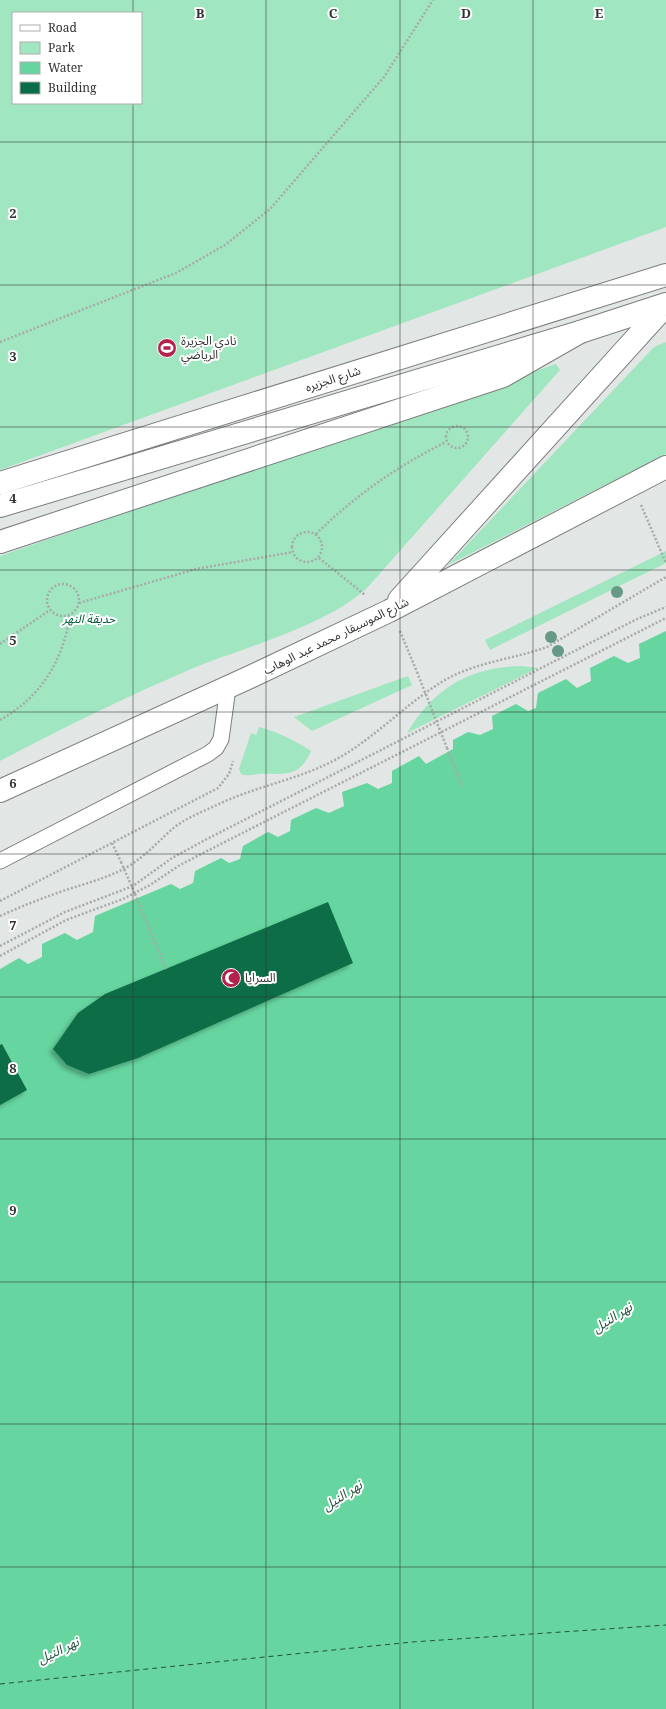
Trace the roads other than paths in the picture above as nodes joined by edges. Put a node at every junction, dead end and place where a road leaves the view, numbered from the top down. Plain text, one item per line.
1 (666, 274) edge
2 (666, 305) edge
3 (580, 332) junction
4 (666, 467) edge
5 (0, 483) edge
6 (0, 506) edge
7 (0, 542) edge
8 (389, 611) junction
9 (228, 688) junction
10 (0, 791) edge
11 (0, 861) edge

1 - 5 main road, شارع الجزيره
2 - 3 main road
2 - 8 main road
3 - 6 main road
3 - 7 main road
4 - 8 main road, شارع الموسيقار محمد عبد الوهاب
8 - 9 main road, شارع الموسيقار محمد عبد الوهاب
9 - 10 main road, شارع الموسيقار محمد عبد الوهاب
9 - 11 lane

